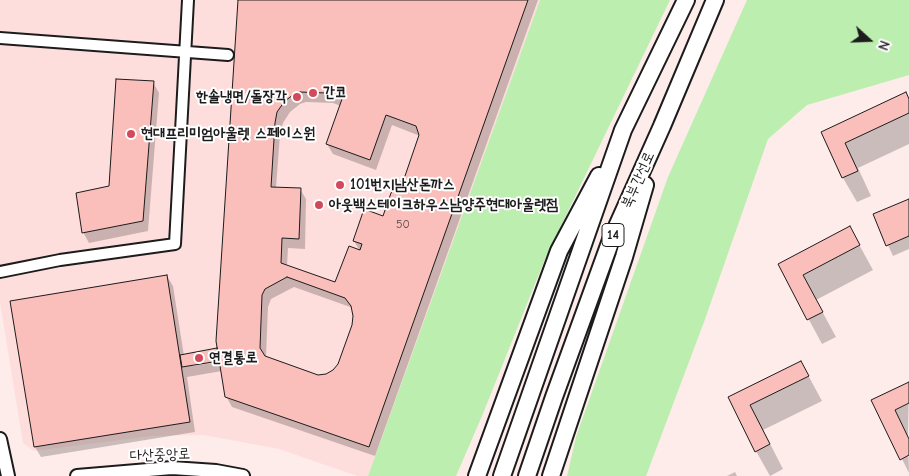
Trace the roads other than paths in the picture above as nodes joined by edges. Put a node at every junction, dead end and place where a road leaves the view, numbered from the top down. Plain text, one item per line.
1 (188, 0) edge
2 (686, 0) edge
3 (716, 0) edge
4 (0, 38) edge
5 (184, 51) junction
6 (228, 54) dead end
7 (662, 126) junction
8 (623, 130) junction
9 (0, 272) edge
10 (0, 439) edge
11 (8, 476) edge
12 (77, 476) edge
13 (243, 476) edge
14 (477, 476) edge
15 (502, 476) edge
16 (527, 476) edge
17 (551, 476) edge

1 - 5 street
2 - 8 highway, 북부간선로 / 14
3 - 7 highway, 북부간선로 / 14
4 - 5 street
5 - 6 street
5 - 9 street
7 - 16 highway, 북부간선로 / 14
7 - 17 highway
8 - 14 highway
8 - 15 highway, 북부간선로 / 14
10 - 11 street
12 - 13 street, 다산중앙로

